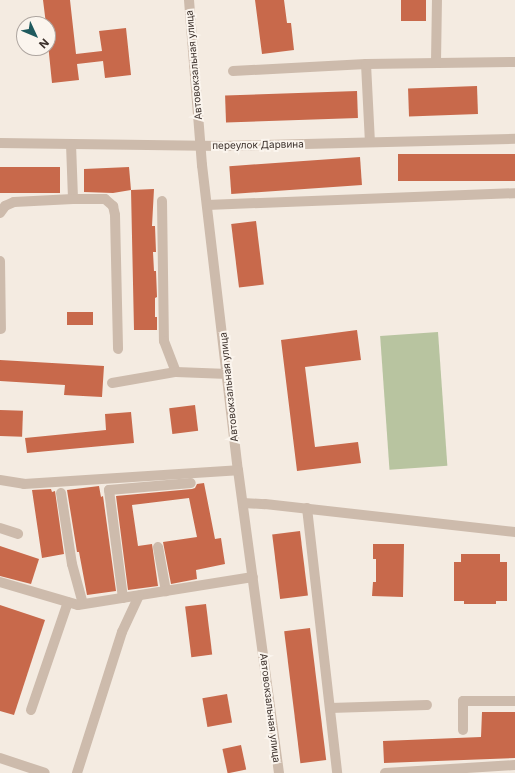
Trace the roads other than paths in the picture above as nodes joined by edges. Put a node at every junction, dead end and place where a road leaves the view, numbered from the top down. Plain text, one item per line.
1 (189, 0) edge
2 (437, 0) edge
3 (436, 62) junction
4 (515, 62) edge
5 (366, 64) junction
6 (233, 71) dead end
7 (515, 139) edge
8 (370, 142) junction
9 (0, 143) edge
10 (71, 144) junction
11 (201, 146) junction
12 (515, 193) edge
13 (73, 199) junction
14 (162, 201) dead end
15 (207, 205) junction
16 (0, 214) edge
17 (0, 261) edge
18 (1, 329) dead end
19 (118, 349) dead end
20 (176, 372) junction
21 (228, 374) junction
22 (112, 383) dead end
23 (238, 470) junction
24 (0, 480) edge
25 (191, 483) dead end
26 (61, 493) dead end
27 (243, 503) junction
28 (306, 508) junction
29 (0, 528) edge
30 (515, 532) edge
31 (18, 534) dead end
32 (158, 547) dead end
33 (253, 577) junction
34 (0, 582) edge
35 (166, 591) junction
36 (139, 596) junction
37 (123, 598) junction
38 (68, 602) junction
39 (83, 604) junction
40 (515, 701) edge
41 (427, 705) dead end
42 (330, 708) junction
43 (31, 710) dead end
44 (463, 730) dead end
45 (0, 758) edge
46 (515, 765) edge
47 (45, 773) edge
48 (77, 773) edge
49 (278, 773) edge
50 (337, 773) edge
51 (384, 773) edge

1 - 11 street, Автовокзальная улица
2 - 3 street
3 - 4 street
3 - 5 street
5 - 6 street
5 - 8 street
7 - 8 street, переулок Дарвина
8 - 11 street, переулок Дарвина
9 - 10 street, переулок Дарвина
10 - 11 street, переулок Дарвина
10 - 13 street
11 - 15 street, Автовокзальная улица
12 - 15 street
13 - 16 street
13 - 19 street
14 - 20 street
15 - 21 street, Автовокзальная улица
17 - 18 street
20 - 21 street
20 - 22 street
21 - 23 street, Автовокзальная улица
23 - 24 street
23 - 27 street, Автовокзальная улица
25 - 37 street
26 - 39 street
27 - 28 street
27 - 33 street, Автовокзальная улица
28 - 30 street
28 - 42 street
29 - 31 street
32 - 35 street
33 - 35 street
33 - 49 street, Автовокзальная улица
34 - 38 street
35 - 36 street
36 - 37 street
36 - 48 street
37 - 39 street
38 - 39 street
38 - 43 street
40 - 44 street
41 - 42 street
42 - 50 street
45 - 47 street
46 - 51 street

